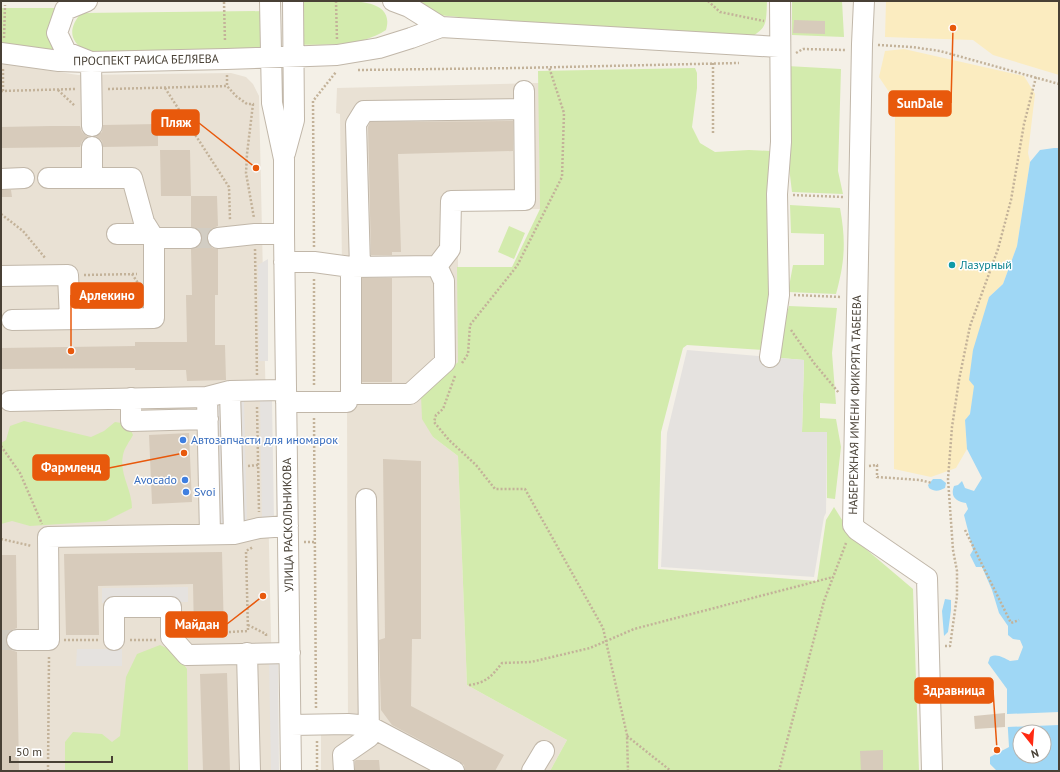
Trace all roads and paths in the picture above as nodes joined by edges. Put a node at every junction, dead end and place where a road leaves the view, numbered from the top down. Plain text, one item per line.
1 (87, 1) edge
2 (270, 1) edge
3 (293, 1) edge
4 (336, 1) edge
5 (708, 1) edge
6 (780, 1) edge
7 (864, 1) edge
8 (224, 2) edge
9 (395, 2) edge
10 (5, 5) dead end
11 (780, 24) junction
12 (441, 26) junction
13 (396, 43) junction
14 (337, 44) dead end
15 (225, 47) dead end
16 (862, 48) junction
17 (3, 53) edge
18 (780, 54) junction
19 (272, 57) junction
20 (292, 57) junction
21 (91, 62) junction
22 (744, 62) dead end
23 (713, 63) junction
24 (549, 67) junction
25 (226, 69) dead end
26 (337, 70) dead end
27 (353, 70) dead end
28 (1036, 77) junction
29 (1059, 84) edge
30 (228, 86) junction
31 (164, 88) junction
32 (91, 89) junction
33 (2, 91) edge
34 (92, 126) dead end
35 (713, 135) dead end
36 (92, 147) dead end
37 (284, 159) junction
38 (1, 178) edge
39 (24, 178) dead end
40 (48, 178) dead end
41 (92, 178) junction
42 (777, 194) junction
43 (859, 198) junction
44 (1, 214) edge
45 (117, 234) dead end
46 (255, 234) junction
47 (284, 234) junction
48 (153, 236) junction
49 (224, 237) joint
50 (191, 238) tunnel mouth
51 (314, 249) dead end
52 (284, 262) junction
53 (437, 266) junction
54 (356, 267) junction
55 (154, 273) junction
56 (63, 275) junction
57 (1, 276) edge
58 (314, 276) dead end
59 (845, 297) dead end
60 (778, 303) junction
61 (70, 319) junction
62 (12, 320) dead end
63 (770, 357) dead end
64 (460, 367) dead end
65 (455, 374) dead end
66 (257, 390) junction
67 (314, 390) dead end
68 (230, 391) junction
69 (286, 396) junction
70 (207, 397) junction
71 (842, 397) dead end
72 (131, 398) junction
73 (10, 401) dead end
74 (347, 402) dead end
75 (314, 416) dead end
76 (208, 419) junction
77 (1, 446) edge
78 (877, 465) dead end
79 (932, 482) dead end
80 (366, 499) dead end
81 (259, 514) dead end
82 (288, 526) junction
83 (965, 530) dead end
84 (210, 534) junction
85 (234, 534) junction
86 (848, 538) dead end
87 (1, 539) edge
88 (259, 542) dead end
89 (302, 542) dead end
90 (315, 542) junction
91 (48, 544) junction
92 (833, 577) junction
93 (1019, 620) dead end
94 (952, 629) dead end
95 (229, 632) dead end
96 (17, 640) tunnel mouth
97 (49, 640) junction
98 (114, 640) junction
99 (174, 640) junction
100 (606, 641) junction
101 (247, 653) junction
102 (290, 653) junction
103 (469, 685) dead end
104 (316, 711) dead end
105 (291, 725) junction
106 (369, 726) junction
107 (627, 735) junction
108 (317, 736) dead end
109 (544, 751) dead end
110 (48, 771) edge
111 (250, 771) edge
112 (292, 771) edge
113 (317, 771) edge
114 (344, 771) edge
115 (454, 771) edge
116 (532, 771) edge
117 (628, 771) edge
118 (671, 771) edge
119 (779, 771) edge
120 (932, 771) edge

1 - 21 street
2 - 19 street, УЛИЦА РАСКОЛЬНИКОВА
3 - 20 street, УЛИЦА РАСКОЛЬНИКОВА
4 - 14 path
5 - 11 path
6 - 11 street
7 - 16 street, НАБЕРЕЖНАЯ ИМЕНИ ФИКРЯТА ТАБЕЕВА
8 - 15 path
9 - 12 street
9 - 13 street
10 - 17 path
11 - 18 street
12 - 13 street, ПРОСПЕКТ РАИСА БЕЛЯЕВА
12 - 18 street
13 - 20 street, ПРОСПЕКТ РАИСА БЕЛЯЕВА
16 - 18 path
16 - 28 path
16 - 43 street, НАБЕРЕЖНАЯ ИМЕНИ ФИКРЯТА ТАБЕЕВА
17 - 21 street, ПРОСПЕКТ РАИСА БЕЛЯЕВА
17 - 33 path
18 - 42 street
19 - 20 street, ПРОСПЕКТ РАИСА БЕЛЯЕВА
19 - 21 street, ПРОСПЕКТ РАИСА БЕЛЯЕВА
19 - 37 street, УЛИЦА РАСКОЛЬНИКОВА
20 - 37 street, УЛИЦА РАСКОЛЬНИКОВА
21 - 32 street
22 - 23 path
23 - 24 path
23 - 35 path
24 - 27 path
24 - 64 path
25 - 30 path
26 - 51 path
28 - 29 path
28 - 94 path
30 - 31 path
30 - 46 path
31 - 32 path
31 - 49 path
32 - 33 path
32 - 34 street
36 - 41 street
37 - 47 street, УЛИЦА РАСКОЛЬНИКОВА
38 - 39 street
40 - 41 street
41 - 48 street
42 - 43 path
42 - 60 street
43 - 120 street, НАБЕРЕЖНАЯ ИМЕНИ ФИКРЯТА ТАБЕЕВА
44 - 56 path
45 - 48 street
46 - 47 street
46 - 49 street
46 - 66 path
47 - 52 street, УЛИЦА РАСКОЛЬНИКОВА
48 - 50 street
48 - 55 street
52 - 54 street
52 - 69 street, УЛИЦА РАСКОЛЬНИКОВА
53 - 54 street
53 - 54 street
53 - 54 street
55 - 56 path
55 - 61 street
56 - 57 street
56 - 61 street
58 - 67 path
59 - 60 path
60 - 63 street
60 - 71 path
61 - 62 street
65 - 100 path
66 - 68 street
66 - 69 street
66 - 81 path
68 - 70 street
68 - 85 street
69 - 74 street
69 - 82 street, УЛИЦА РАСКОЛЬНИКОВА
70 - 72 street
70 - 76 street
72 - 73 street
72 - 76 street
75 - 90 path
76 - 84 street
77 - 91 path
78 - 79 path
80 - 106 street
82 - 85 street
82 - 102 street, УЛИЦА РАСКОЛЬНИКОВА
83 - 93 path
84 - 85 street
84 - 91 street
86 - 92 path
87 - 91 path
88 - 95 path
89 - 90 path
90 - 104 path
91 - 97 street
92 - 100 path
92 - 119 path
96 - 97 street
97 - 98 path
97 - 110 path
98 - 99 path
98 - 99 street
99 - 101 street
100 - 103 path
100 - 107 path
101 - 102 street
101 - 111 street
102 - 105 street, УЛИЦА РАСКОЛЬНИКОВА
105 - 106 street
105 - 112 street, УЛИЦА РАСКОЛЬНИКОВА
106 - 114 street
106 - 115 street
107 - 117 path
107 - 118 path
108 - 113 path
109 - 116 street

